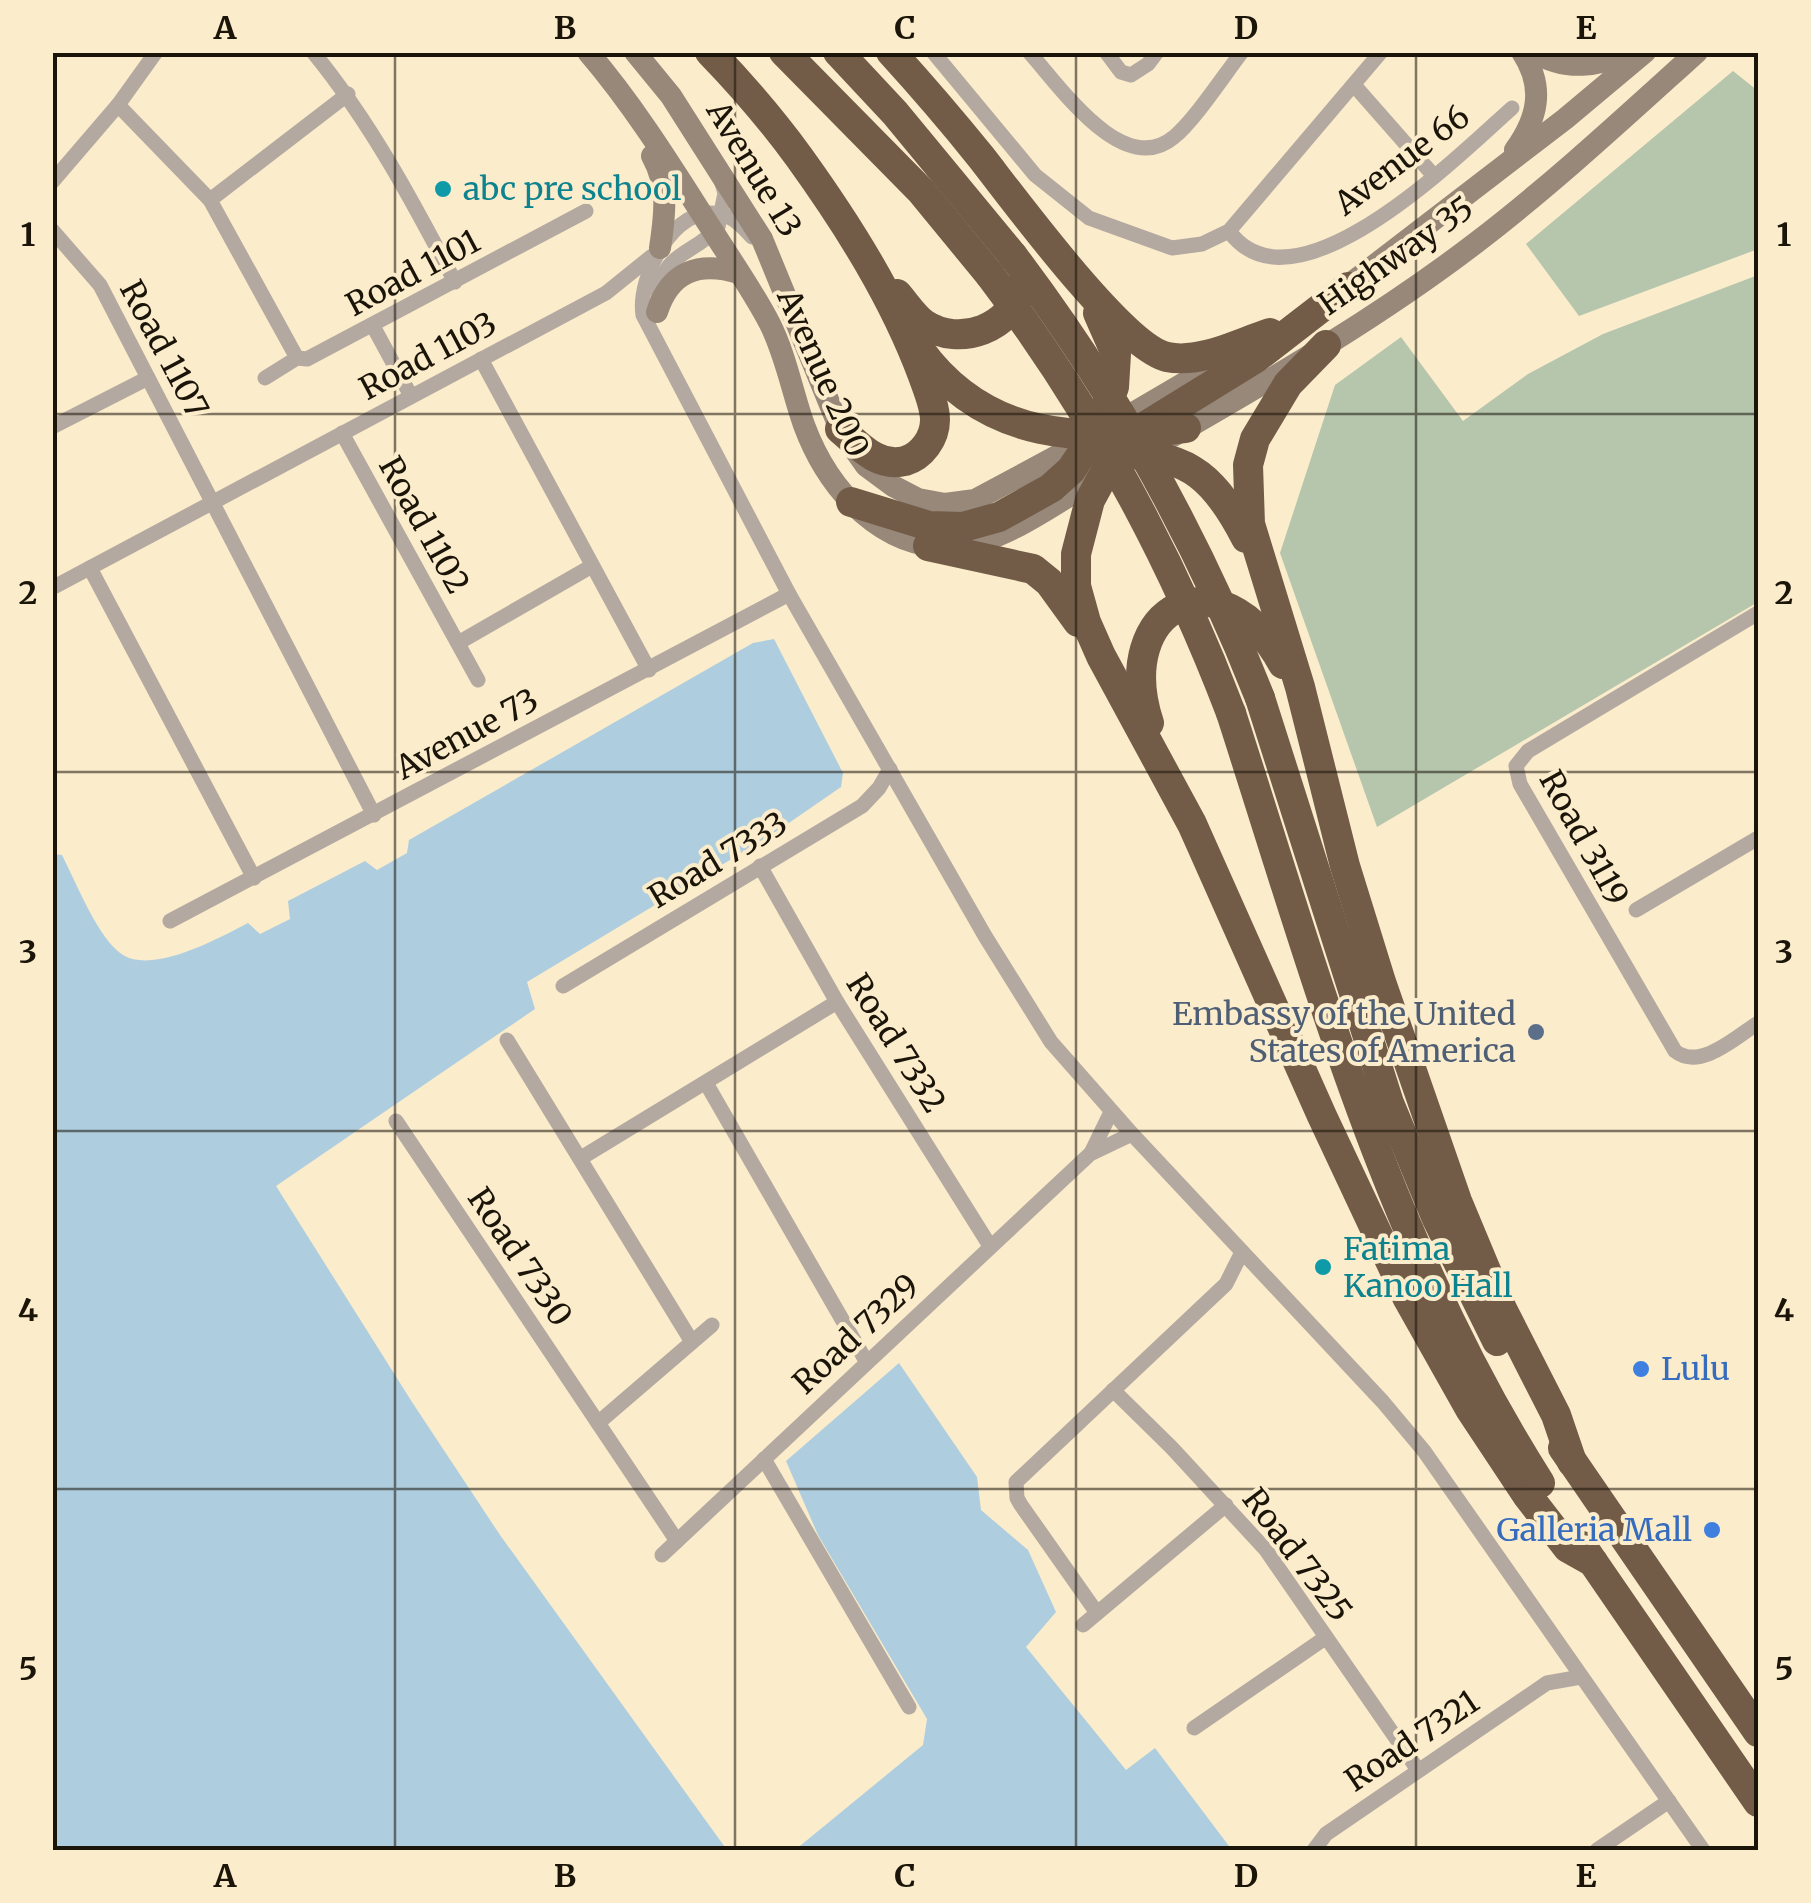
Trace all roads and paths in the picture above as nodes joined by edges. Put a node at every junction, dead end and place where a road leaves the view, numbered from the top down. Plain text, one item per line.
1 (156, 52) edge
2 (313, 52) edge
3 (576, 52) edge
4 (588, 52) edge
5 (635, 52) edge
6 (710, 52) edge
7 (784, 52) edge
8 (838, 52) edge
9 (891, 52) edge
10 (933, 52) edge
11 (1029, 52) edge
12 (1106, 52) edge
13 (1157, 52) edge
14 (1242, 52) edge
15 (1381, 52) edge
16 (1522, 52) edge
17 (1534, 52) edge
18 (1633, 52) edge
19 (1645, 52) edge
20 (1698, 52) edge
21 (1354, 85) junction
22 (348, 94) junction
23 (118, 104) junction
24 (1512, 108) dead end
25 (978, 154) junction
26 (1502, 167) junction
27 (718, 168) junction
28 (1434, 176) junction
29 (52, 182) edge
30 (210, 200) junction
31 (586, 211) dead end
32 (713, 220) junction
33 (52, 230) edge
34 (1229, 231) junction
35 (1050, 244) junction
36 (660, 248) junction
37 (865, 258) junction
38 (1002, 265) junction
39 (739, 273) junction
40 (777, 273) junction
41 (455, 282) junction
42 (1348, 287) junction
43 (657, 312) junction
44 (901, 324) junction
45 (373, 326) junction
46 (1270, 333) junction
47 (1326, 345) junction
48 (296, 358) junction
49 (481, 359) junction
50 (665, 362) junction
51 (148, 378) junction
52 (264, 378) dead end
53 (411, 396) junction
54 (52, 427) edge
55 (1186, 428) joint
56 (840, 429) junction
57 (342, 433) junction
58 (1104, 452) junction
59 (213, 502) junction
60 (851, 502) junction
61 (928, 546) junction
62 (592, 566) junction
63 (90, 568) junction
64 (1263, 572) junction
65 (52, 588) edge
66 (788, 594) junction
67 (1758, 613) edge
68 (458, 644) junction
69 (1100, 656) junction
70 (648, 670) junction
71 (478, 680) dead end
72 (1314, 747) junction
73 (890, 769) junction
74 (1165, 772) junction
75 (905, 794) junction
76 (862, 806) junction
77 (374, 814) junction
78 (1758, 838) edge
79 (760, 866) junction
80 (254, 878) junction
81 (1636, 910) dead end
82 (170, 921) dead end
83 (563, 986) dead end
84 (837, 1002) junction
85 (1758, 1024) edge
86 (507, 1040) dead end
87 (706, 1083) junction
88 (1111, 1112) junction
89 (396, 1121) dead end
90 (1132, 1134) junction
91 (1090, 1154) junction
92 (581, 1158) junction
93 (990, 1246) junction
94 (1242, 1252) junction
95 (1260, 1271) junction
96 (1226, 1284) junction
97 (712, 1325) dead end
98 (692, 1342) junction
99 (866, 1361) junction
100 (1113, 1390) junction
101 (598, 1423) junction
102 (764, 1458) junction
103 (1572, 1462) junction
104 (1226, 1504) junction
105 (677, 1541) junction
106 (662, 1555) dead end
107 (1592, 1562) junction
108 (1098, 1613) junction
109 (1083, 1625) dead end
110 (1326, 1638) junction
111 (1563, 1651) junction
112 (1581, 1677) junction
113 (1547, 1683) junction
114 (909, 1707) dead end
115 (1194, 1728) dead end
116 (1758, 1732) edge
117 (1418, 1770) junction
118 (1669, 1801) junction
119 (1758, 1802) edge
120 (1314, 1850) edge
121 (1596, 1850) edge
122 (1703, 1850) edge

1 - 23 street
2 - 22 street
3 - 36 street
4 - 32 street, Avenue 13
5 - 27 street, Avenue 13
6 - 37 highway
7 - 38 highway
8 - 38 highway
9 - 25 highway
10 - 34 street
11 - 14 street
12 - 13 street
15 - 21 street
16 - 26 street
17 - 18 street
19 - 26 street, Highway 35
20 - 47 street, Highway 35
21 - 28 street
21 - 34 street
22 - 30 street
22 - 41 street
23 - 29 street
23 - 30 street
24 - 28 street, Avenue 66
25 - 35 highway
25 - 37 highway
26 - 42 street, Highway 35
27 - 32 street, Avenue 200
27 - 40 street, Avenue 13
28 - 34 street, Avenue 66
30 - 48 street
31 - 41 street, Road 1101
32 - 36 street
32 - 39 street, Avenue 200
32 - 40 street, Avenue 200
32 - 43 street
33 - 51 street, Road 1107
35 - 46 highway
35 - 58 highway
36 - 49 street, Road 1103
36 - 50 street
37 - 44 highway
38 - 103 highway, bridge
38 - 107 highway, bridge
39 - 43 street
39 - 60 street, Avenue 200
40 - 56 street, Avenue 200
41 - 45 street, Road 1101
42 - 46 street, Highway 35
42 - 58 highway
43 - 50 street
44 - 56 highway
44 - 58 highway
45 - 48 street, Road 1101
45 - 53 street
46 - 58 street, Highway 35
47 - 55 street, Highway 35
47 - 64 highway
48 - 52 street, Road 1101
49 - 53 street, Road 1103
49 - 62 street
50 - 66 street
51 - 54 street
51 - 59 street, Road 1107
53 - 57 street, Road 1103
55 - 58 highway
56 - 58 street, Avenue 200
57 - 59 street, Road 1103
57 - 68 street, Road 1102
58 - 60 highway
58 - 61 street, Avenue 200
58 - 64 highway
58 - 69 highway
59 - 63 street, Road 1103
59 - 77 street
60 - 61 street, Avenue 200
61 - 69 highway
62 - 68 street, Road 1102
62 - 70 street
63 - 65 street, Road 1103
63 - 80 street
64 - 72 highway
66 - 70 street, Avenue 73
66 - 73 street
67 - 85 street, Road 3119
68 - 71 street, Road 1102
69 - 74 highway
70 - 77 street, Avenue 73
72 - 74 highway
72 - 103 highway
73 - 75 street
73 - 76 street, Road 7333
74 - 107 highway
75 - 76 street
75 - 88 street
76 - 79 street, Road 7333
77 - 80 street, Avenue 73
78 - 81 street
79 - 83 street, Road 7333
79 - 84 street, Road 7332
80 - 82 street, Avenue 73
84 - 87 street
84 - 93 street, Road 7332
86 - 92 street
87 - 92 street
87 - 99 street
88 - 90 street
88 - 91 street, Road 7329
89 - 101 street, Road 7330
90 - 91 street, Road 7329
90 - 94 street
91 - 93 street, Road 7329
92 - 98 street
93 - 99 street, Road 7329
94 - 95 street
94 - 96 street
95 - 96 street
95 - 111 street
96 - 100 street
97 - 98 street
98 - 101 street
99 - 102 street, Road 7329
100 - 104 street, Road 7325
100 - 108 street
101 - 105 street, Road 7330
102 - 105 street, Road 7329
102 - 114 street
103 - 116 highway
104 - 108 street
104 - 110 street, Road 7325
105 - 106 street, Road 7329
107 - 119 highway
108 - 109 street
110 - 115 street
110 - 117 street, Road 7325
111 - 112 street
111 - 113 street, Road 7321
112 - 113 street, Road 7321
112 - 118 street
113 - 117 street, Road 7321
117 - 120 street, Road 7321
118 - 121 street
118 - 122 street

